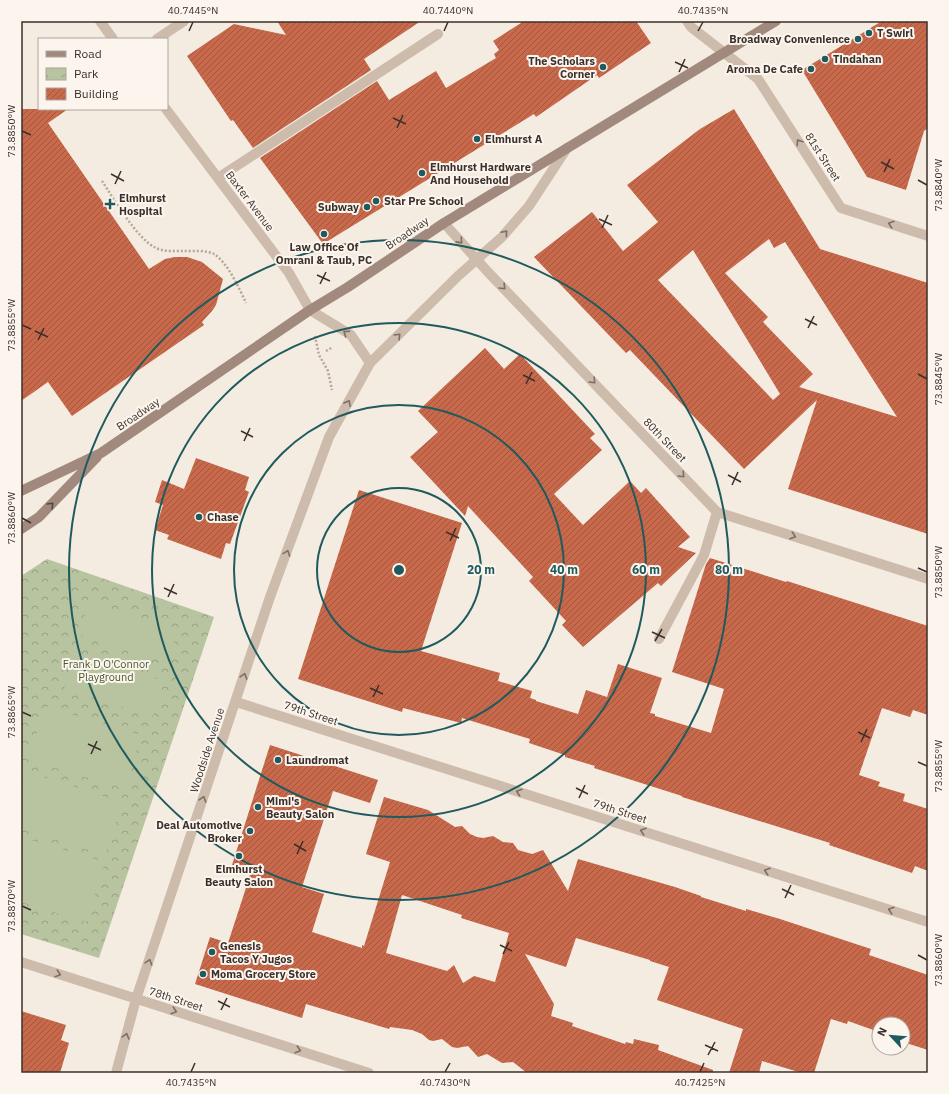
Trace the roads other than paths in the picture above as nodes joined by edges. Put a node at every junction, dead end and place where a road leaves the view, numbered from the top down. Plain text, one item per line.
1 (100, 21) edge
2 (184, 21) edge
3 (687, 21) edge
4 (776, 21) edge
5 (438, 34) dead end
6 (112, 38) edge
7 (158, 38) edge
8 (724, 53) junction
9 (167, 110) edge
10 (567, 148) junction
11 (218, 178) junction
12 (444, 223) junction
13 (928, 236) edge
14 (476, 259) junction
15 (310, 310) junction
16 (370, 363) junction
17 (101, 453) junction
18 (21, 491) edge
19 (717, 512) junction
20 (21, 530) edge
21 (928, 579) edge
22 (659, 639) dead end
23 (236, 702) junction
24 (928, 922) edge
25 (21, 962) edge
26 (136, 999) junction
27 (116, 1073) edge
28 (369, 1073) edge

1 - 6 street
2 - 7 street
3 - 8 street, 81st Street
4 - 8 main road, Broadway
5 - 11 street
8 - 10 main road, Broadway
13 -> 8 street, 81st Street
9 - 11 street, Baxter Avenue
10 - 12 main road, Broadway
14 -> 10 street, Woodside Avenue
11 - 15 street, Baxter Avenue
12 -> 14 street, 80th Street
12 - 15 main road, Broadway
16 -> 14 street, Woodside Avenue
14 -> 19 street, 80th Street
16 -> 15 street
15 - 17 main road, Broadway
23 -> 16 street, Woodside Avenue
17 - 18 main road, Broadway
20 -> 17 main road, Broadway
19 -> 21 street, 80th Street
19 - 22 street
24 -> 23 street, 79th Street
26 -> 23 street, Woodside Avenue
25 -> 26 street, 78th Street
27 -> 26 street, Woodside Avenue
26 -> 28 street, 78th Street

